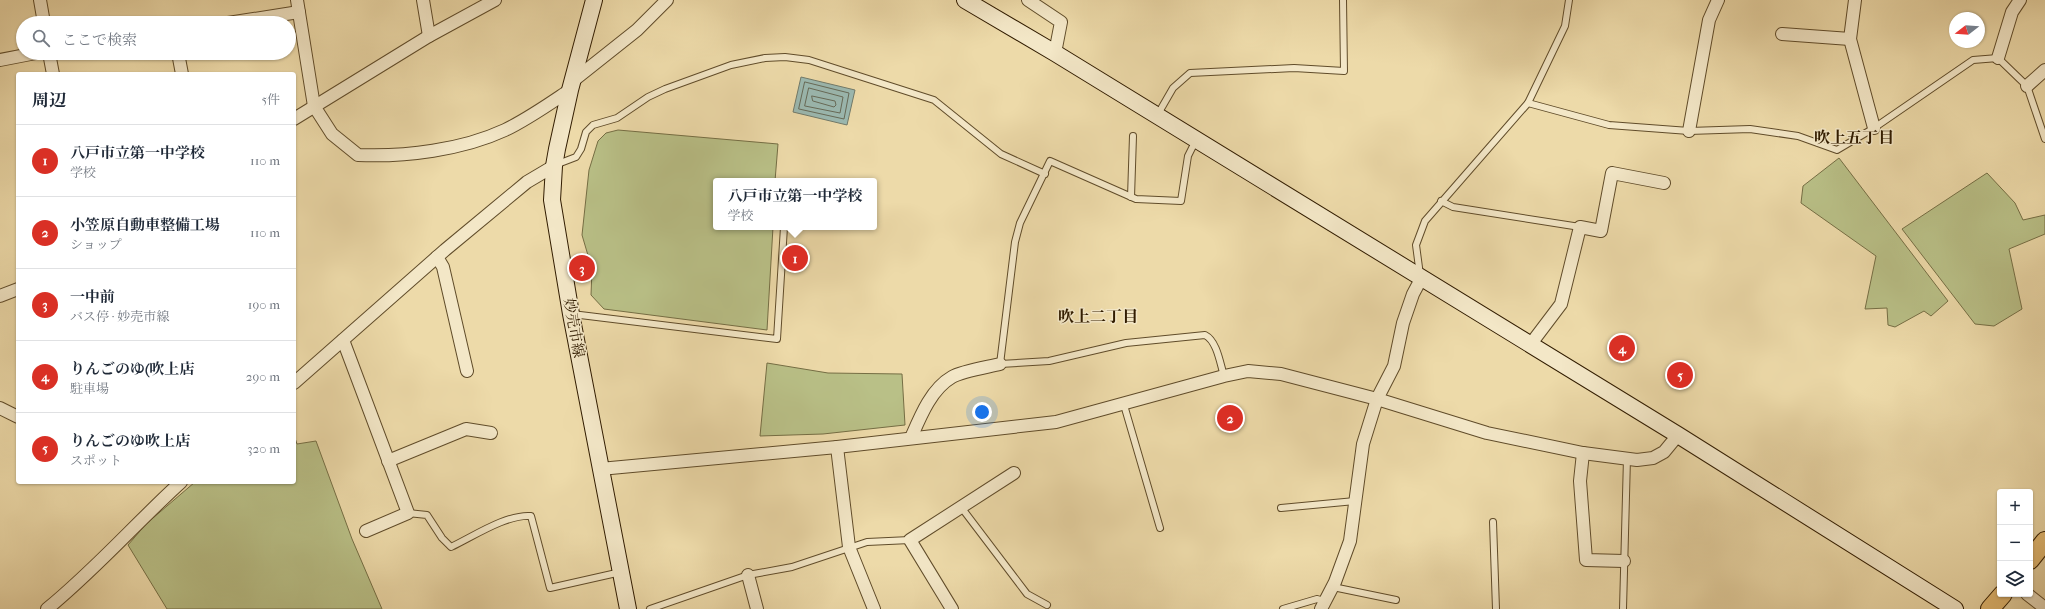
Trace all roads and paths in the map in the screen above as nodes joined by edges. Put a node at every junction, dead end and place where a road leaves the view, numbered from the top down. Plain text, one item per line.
1 (40, 0) edge
2 (423, 0) edge
3 (495, 0) edge
4 (594, 0) edge
5 (667, 0) edge
6 (965, 0) edge
7 (1028, 0) edge
8 (1343, 0) edge
9 (1569, 0) edge
10 (1718, 0) edge
11 (1855, 0) edge
12 (2020, 0) edge
13 (298, 6) edge
14 (43, 16) edge
15 (257, 16) edge
16 (1782, 34) dead end
17 (429, 36) junction
18 (1850, 39) junction
19 (1055, 53) junction
20 (16, 57) edge
21 (1998, 58) junction
22 (0, 60) edge
23 (50, 60) edge
24 (179, 60) edge
25 (2045, 70) edge
26 (53, 72) edge
27 (182, 72) edge
28 (572, 85) junction
29 (2027, 86) junction
30 (1528, 103) junction
31 (314, 106) junction
32 (1157, 116) junction
33 (296, 118) edge
34 (1874, 128) junction
35 (1689, 131) junction
36 (1133, 136) dead end
37 (2045, 139) edge
38 (1196, 140) junction
39 (554, 166) junction
40 (1045, 174) junction
41 (1664, 183) dead end
42 (1131, 197) junction
43 (1441, 201) junction
44 (1580, 228) junction
45 (784, 230) edge
46 (437, 257) junction
47 (1421, 279) junction
48 (16, 290) edge
49 (0, 296) edge
50 (571, 314) junction
51 (343, 340) junction
52 (1530, 346) junction
53 (1000, 364) junction
54 (467, 371) dead end
55 (1224, 376) junction
56 (296, 381) edge
57 (1377, 399) junction
58 (1124, 405) junction
59 (0, 408) edge
60 (16, 416) edge
61 (491, 433) dead end
62 (1678, 435) junction
63 (911, 438) junction
64 (837, 447) junction
65 (1583, 453) junction
66 (1627, 458) junction
67 (388, 461) junction
68 (600, 469) junction
69 (1014, 473) dead end
70 (177, 484) edge
71 (1355, 502) junction
72 (960, 507) junction
73 (1281, 508) dead end
74 (408, 514) junction
75 (1493, 522) dead end
76 (1160, 528) dead end
77 (366, 531) dead end
78 (910, 540) junction
79 (2045, 541) edge
80 (849, 547) junction
81 (2033, 556) edge
82 (1624, 561) junction
83 (621, 572) junction
84 (748, 575) junction
85 (1333, 586) junction
86 (2000, 597) edge
87 (2031, 597) edge
88 (1396, 600) dead end
89 (1047, 605) dead end
90 (1322, 605) edge
91 (2045, 608) edge
92 (47, 609) edge
93 (628, 609) edge
94 (650, 609) edge
95 (757, 609) edge
96 (874, 609) edge
97 (952, 609) edge
98 (1283, 609) edge
99 (1496, 609) edge
100 (1623, 609) edge
101 (1955, 609) edge
102 (1990, 609) edge

1 - 14 street
2 - 17 street
3 - 17 street
4 - 28 street, 妙売市線
5 - 28 street
6 - 19 street
7 - 19 street
8 - 32 lane
9 - 30 lane
10 - 35 street
11 - 18 street
12 - 21 street
13 - 15 street
13 - 31 street
16 - 18 street
17 - 31 street
18 - 34 street
19 - 32 street
20 - 22 street
21 - 29 lane
21 - 34 lane
23 - 26 street
24 - 27 street
25 - 29 street
28 - 31 street
28 - 39 street, 妙売市線
29 - 37 lane
30 - 35 lane
30 - 43 lane
31 - 33 street
32 - 38 street
34 - 35 lane
36 - 42 lane
38 - 42 lane
38 - 47 street
39 - 40 lane
39 - 46 street
39 - 50 street, 妙売市線
40 - 42 lane
40 - 53 lane
41 - 44 street
43 - 44 lane
43 - 47 lane
44 - 52 street
45 - 50 lane
46 - 51 street
46 - 54 street
47 - 52 street
47 - 57 street
48 - 49 street
50 - 68 street, 妙売市線
51 - 56 street
51 - 67 street
52 - 62 street
53 - 55 lane
53 - 63 street
55 - 57 street
55 - 58 street
57 - 65 street
57 - 71 street
58 - 63 street
58 - 76 lane
59 - 60 street
61 - 67 street
62 - 66 street
62 - 101 street
63 - 64 street
64 - 68 street
64 - 80 street
65 - 66 street
65 - 82 street
66 - 82 lane
67 - 74 street
68 - 83 street, 妙売市線
69 - 72 street
70 - 92 street
71 - 73 lane
71 - 85 street
72 - 78 street
72 - 89 lane
74 - 77 street
74 - 83 lane
75 - 99 lane
78 - 80 lane
78 - 97 street
79 - 81 main road
80 - 84 lane
80 - 96 street
82 - 100 lane
83 - 93 street, 妙売市線
84 - 94 lane
84 - 95 street
85 - 88 lane
85 - 90 street
86 - 102 main road
87 - 91 street
90 - 98 lane

